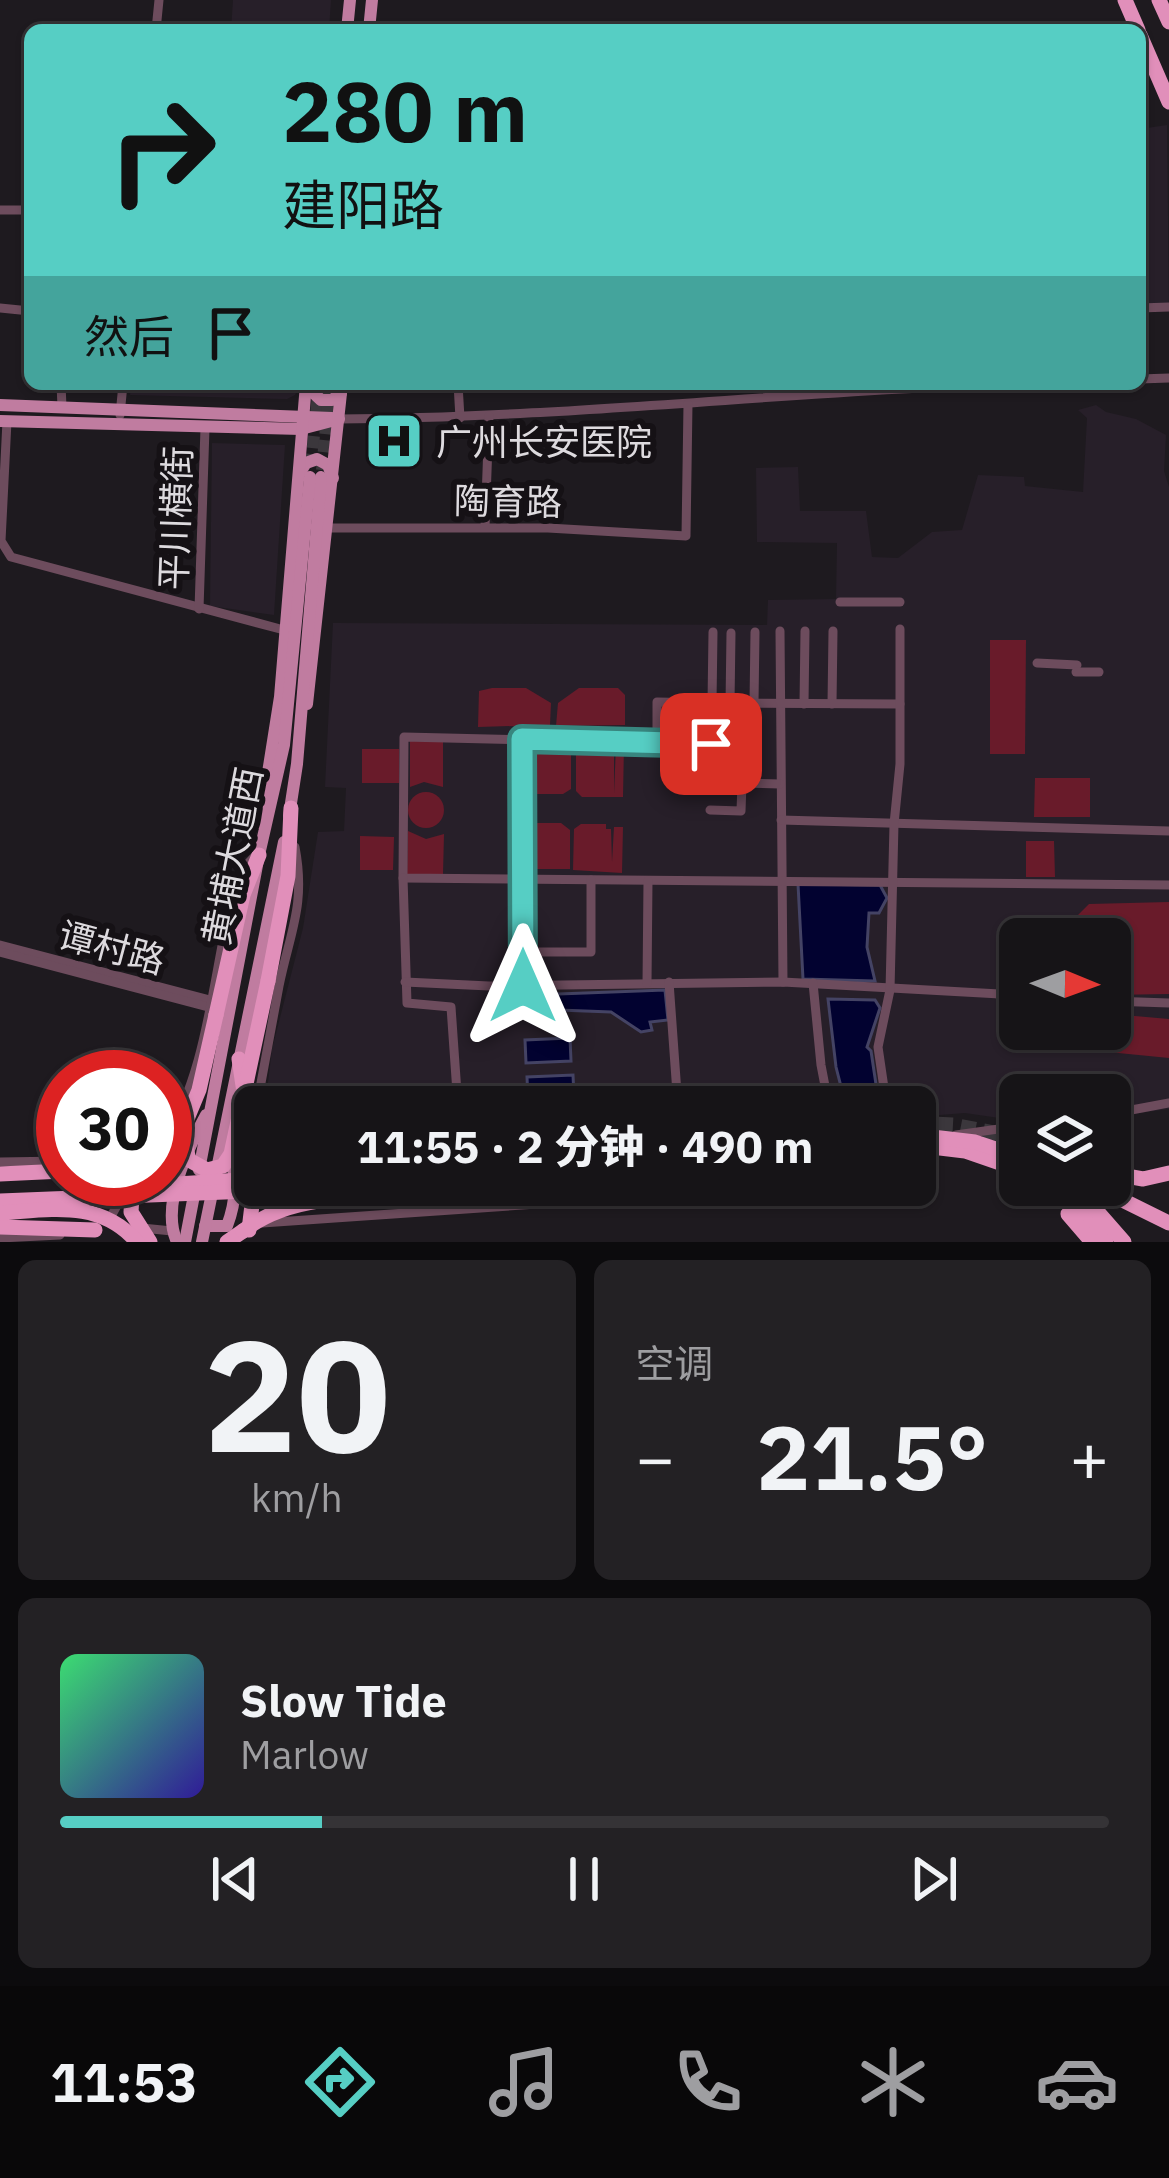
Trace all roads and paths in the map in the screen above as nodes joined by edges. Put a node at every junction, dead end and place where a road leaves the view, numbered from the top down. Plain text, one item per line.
1 (1159, 0) edge
2 (1169, 22) edge
3 (1146, 48) edge
4 (1169, 102) edge
5 (61, 390) edge
6 (123, 390) edge
7 (305, 390) edge
8 (310, 390) edge
9 (339, 390) edge
10 (342, 390) edge
11 (458, 390) edge
12 (822, 390) edge
13 (688, 404) junction
14 (0, 405) edge
15 (62, 407) junction
16 (97, 409) junction
17 (121, 410) junction
18 (490, 416) junction
19 (339, 418) junction
20 (460, 418) junction
21 (3, 421) edge
22 (302, 422) junction
23 (96, 425) junction
24 (119, 427) junction
25 (205, 428) junction
26 (315, 478) junction
27 (485, 527) junction
28 (328, 528) junction
29 (840, 602) dead end
30 (900, 602) dead end
31 (199, 609) junction
32 (900, 629) dead end
33 (284, 630) junction
34 (805, 631) dead end
35 (832, 631) dead end
36 (713, 632) dead end
37 (731, 632) dead end
38 (755, 632) dead end
39 (780, 632) dead end
40 (1037, 663) dead end
41 (1099, 672) dead end
42 (712, 703) junction
43 (781, 703) junction
44 (730, 704) junction
45 (754, 704) junction
46 (805, 704) junction
47 (832, 704) junction
48 (900, 704) junction
49 (522, 739) junction
50 (299, 740) junction
51 (657, 742) junction
52 (780, 784) junction
53 (291, 808) junction
54 (710, 811) dead end
55 (781, 820) junction
56 (894, 824) junction
57 (1169, 831) edge
58 (259, 854) junction
59 (403, 878) junction
60 (523, 879) junction
61 (591, 880) junction
62 (648, 880) junction
63 (781, 881) junction
64 (891, 883) junction
65 (1169, 885) edge
66 (291, 907) junction
67 (0, 949) edge
68 (523, 952) junction
69 (405, 982) junction
70 (669, 982) junction
71 (784, 982) junction
72 (647, 983) junction
73 (813, 983) junction
74 (523, 986) junction
75 (890, 990) junction
76 (999, 995) edge
77 (1131, 1001) edge
78 (1169, 1003) edge
79 (211, 1008) junction
80 (238, 1059) junction
81 (192, 1075) edge
82 (243, 1086) edge
83 (256, 1086) edge
84 (258, 1086) edge
85 (457, 1086) edge
86 (676, 1086) edge
87 (825, 1086) edge
88 (884, 1086) edge
89 (1169, 1103) edge
90 (212, 1104) junction
91 (1131, 1110) edge
92 (192, 1119) edge
93 (192, 1127) edge
94 (999, 1129) edge
95 (224, 1132) junction
96 (936, 1137) edge
97 (936, 1141) edge
98 (936, 1145) edge
99 (234, 1148) edge
100 (999, 1150) edge
101 (36, 1161) edge
102 (0, 1162) edge
103 (192, 1162) edge
104 (999, 1162) edge
105 (36, 1172) edge
106 (1169, 1173) edge
107 (0, 1174) edge
108 (1131, 1176) edge
109 (234, 1180) edge
110 (0, 1191) edge
111 (234, 1192) edge
112 (0, 1201) edge
113 (1131, 1204) edge
114 (116, 1206) edge
115 (131, 1206) edge
116 (179, 1206) edge
117 (252, 1206) edge
118 (292, 1206) edge
119 (546, 1206) edge
120 (1059, 1206) edge
121 (1073, 1206) edge
122 (1091, 1206) edge
123 (0, 1213) edge
124 (110, 1219) junction
125 (1169, 1223) edge
126 (205, 1226) junction
127 (0, 1227) edge
128 (95, 1230) junction
129 (230, 1236) edge
130 (0, 1238) edge
131 (178, 1238) edge
132 (137, 1242) edge
133 (150, 1242) edge
134 (202, 1242) edge
135 (1092, 1242) edge
136 (1106, 1242) edge
137 (1124, 1242) edge

1 - 2 highway
3 - 4 highway
5 - 15 street
6 - 17 street
7 - 22 main road
8 - 9 main road
10 - 19 main road
11 - 20 street
12 - 13 street
13 - 18 street
13 - 27 street, 陶育路
14 - 15 main road
15 - 16 main road
16 - 17 main road
16 - 23 street
17 - 22 main road
17 - 24 street
18 - 20 street
18 - 27 street
19 - 20 street
19 - 22 main road
19 - 26 main road
21 - 23 main road
21 - 31 street
22 - 25 main road
22 - 26 main road
23 - 24 main road
24 - 25 main road
25 - 31 street, 平川横街
26 - 28 main road
26 - 33 main road
26 - 50 main road, 黄埔大道西
26 - 58 main road, 黄埔大道西
27 - 28 street, 陶育路
28 - 50 main road
29 - 30 street
31 - 33 street
32 - 48 street
33 - 58 main road
34 - 46 street
35 - 47 street
36 - 42 street
37 - 44 street
38 - 45 street
39 - 43 street
40 - 41 street
42 - 44 street
42 - 51 street
42 - 51 street
43 - 45 street
43 - 46 street
43 - 52 street
44 - 45 street
46 - 47 street
47 - 48 street
48 - 56 street
49 - 51 street
49 - 59 street
49 - 60 street
50 - 53 main road, 黄埔大道西
52 - 54 street
52 - 55 street
53 - 66 highway
53 - 80 main road, 黄埔大道西
55 - 56 street
55 - 63 street
56 - 57 street
56 - 64 street
58 - 79 highway
58 - 90 main road, 黄埔大道西
59 - 60 street
59 - 69 street
60 - 61 street
60 - 68 street
61 - 62 street
61 - 68 street
62 - 63 street
62 - 72 street
63 - 64 street
63 - 71 street
64 - 65 street
64 - 75 street
66 - 83 highway, bridge
66 - 84 street
67 - 79 street, 谭村路
68 - 74 street
69 - 74 street
69 - 85 street
70 - 71 street
70 - 72 street
70 - 86 street
71 - 73 street
72 - 74 street
73 - 75 street
73 - 87 street
75 - 76 street
75 - 88 street
77 - 78 street
79 - 81 street
79 - 92 highway, bridge
80 - 82 highway
80 - 95 main road, 黄埔大道西
89 - 91 street
90 - 93 main road
90 - 131 main road, 黄埔大道西
94 - 96 street
95 - 126 main road, 黄埔大道西
95 - 129 main road
97 - 100 highway, bridge
98 - 104 highway
99 - 103 highway, bridge
101 - 102 street
105 - 107 highway
106 - 108 highway
109 - 110 highway, bridge
111 - 112 highway, bridge
113 - 125 highway
114 - 124 street
115 - 133 highway, bridge
116 - 131 main road
117 - 129 highway, bridge
118 - 129 highway, bridge
119 - 129 street
120 - 135 highway
121 - 136 highway
122 - 137 highway
123 - 124 highway, bridge
124 - 128 street
124 - 132 highway, bridge
126 - 129 main road
126 - 134 main road, 黄埔大道西
127 - 128 highway
128 - 130 street
128 - 131 street

